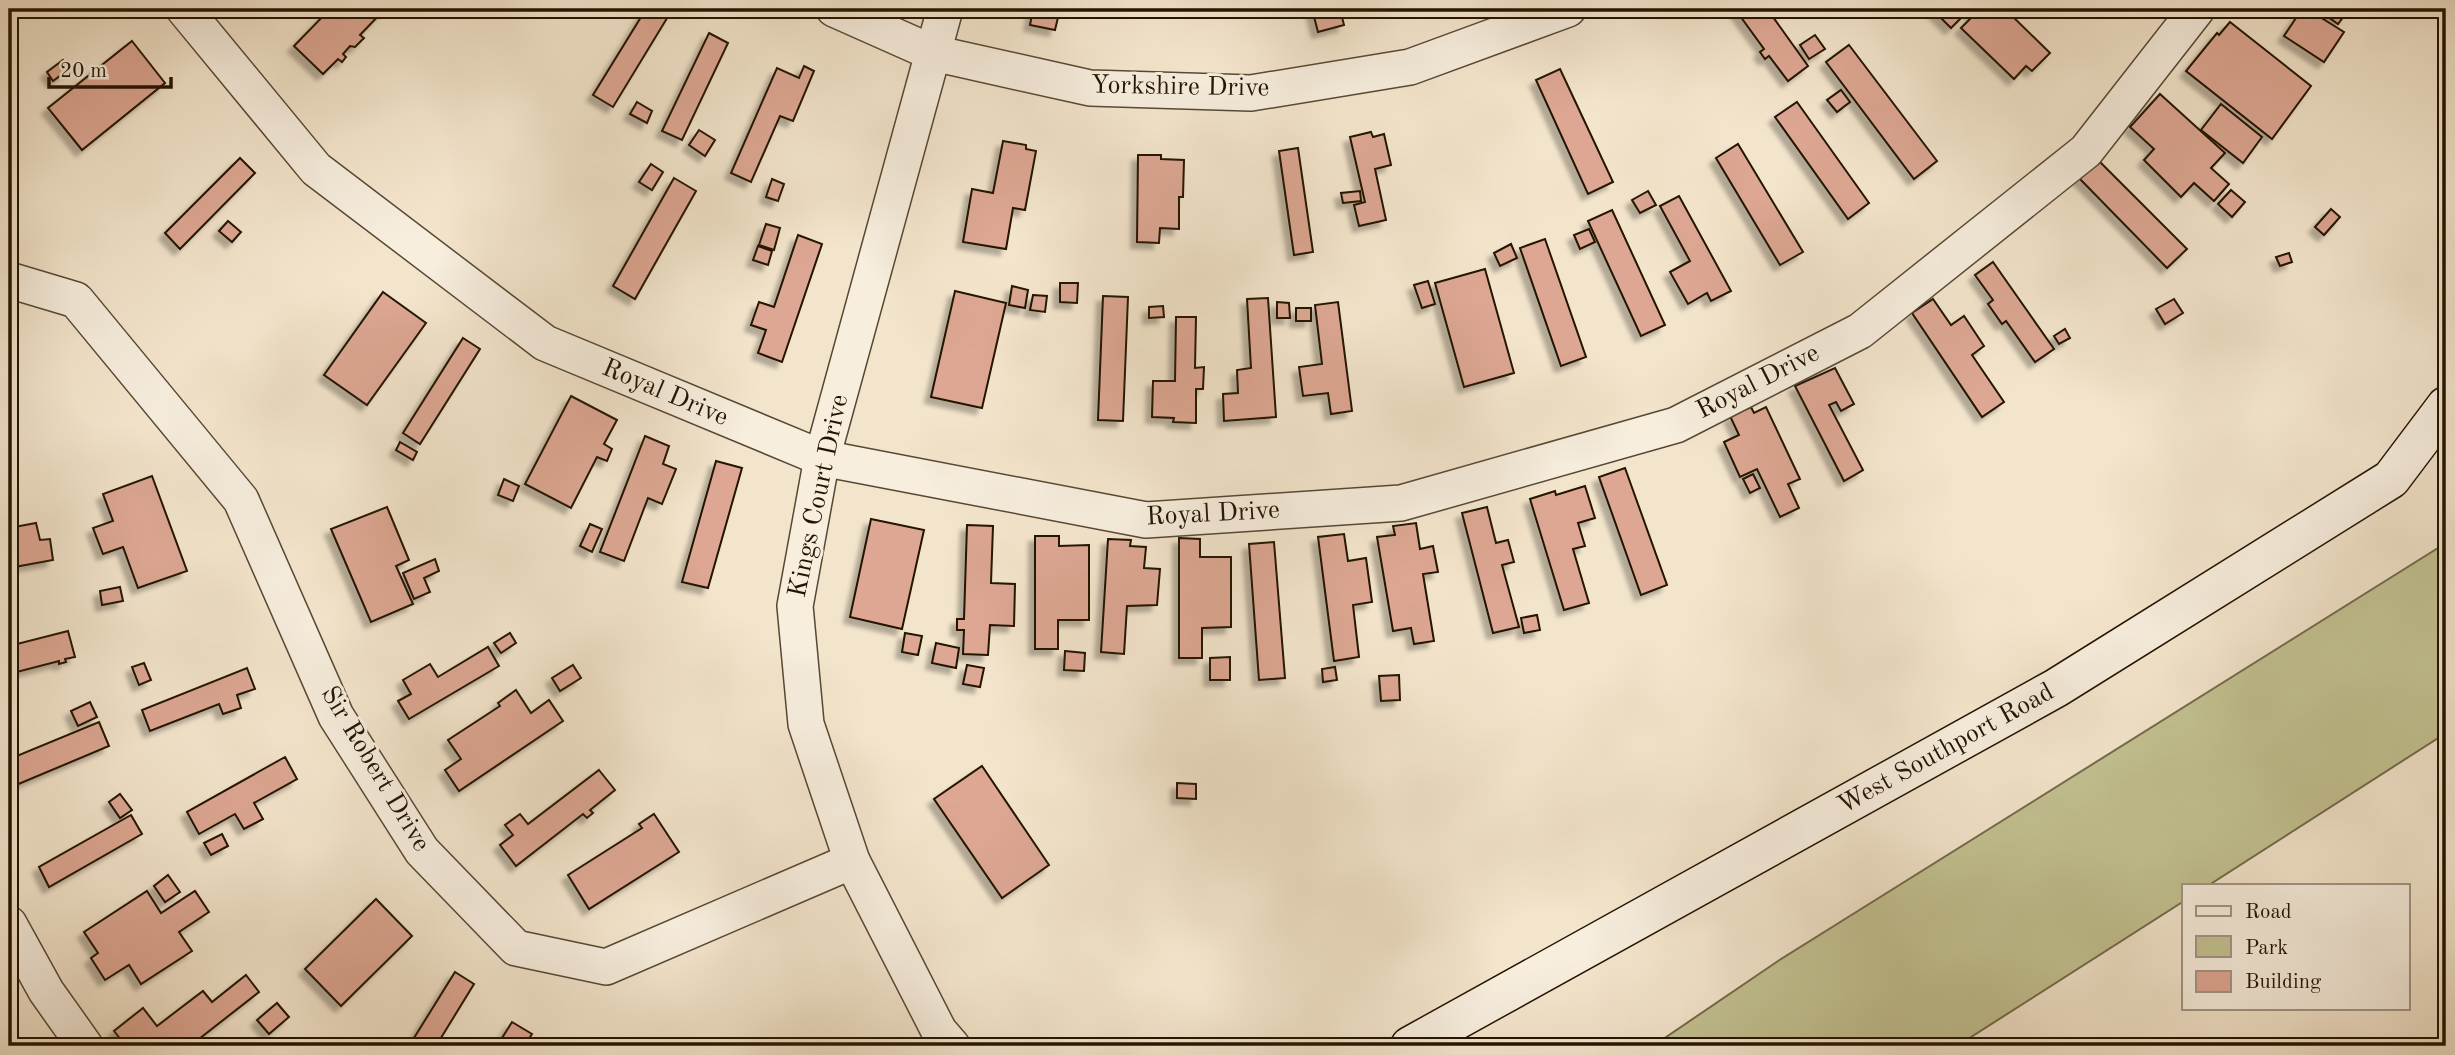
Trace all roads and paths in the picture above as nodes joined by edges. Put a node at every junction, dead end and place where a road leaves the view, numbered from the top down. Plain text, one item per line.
1 (184, 9) edge
2 (834, 9) edge
3 (945, 9) edge
4 (1568, 9) edge
5 (2197, 9) edge
6 (933, 53) junction
7 (9, 280) edge
8 (2446, 406) edge
9 (822, 458) junction
10 (852, 861) junction
11 (9, 925) edge
12 (85, 1046) edge
13 (952, 1046) edge
14 (1410, 1046) edge

1 - 9 street, Royal Drive
2 - 6 street, Yorkshire Drive
3 - 6 street, Kings Court Drive
4 - 6 street, Yorkshire Drive
5 - 9 street, Royal Drive
6 - 9 street, Kings Court Drive
7 - 10 street, Sir Robert Drive
8 - 14 main road, West Southport Road
9 - 10 street, Kings Court Drive
10 - 13 street, Kings Court Drive
11 - 12 street

